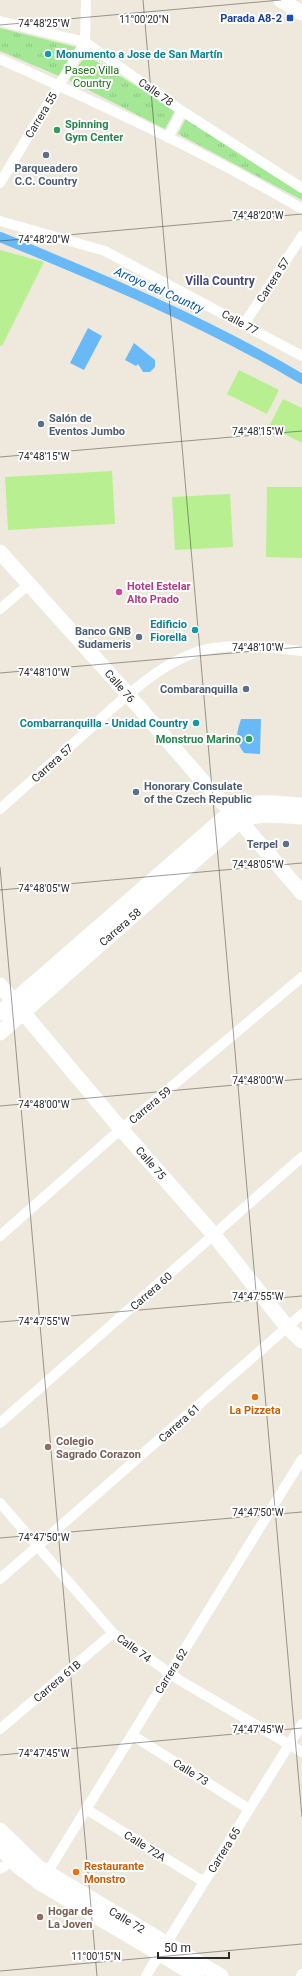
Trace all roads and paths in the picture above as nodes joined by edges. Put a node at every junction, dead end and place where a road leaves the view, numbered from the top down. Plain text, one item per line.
1 (86, 0) edge
2 (281, 0) edge
3 (302, 13) edge
4 (0, 20) edge
5 (85, 42) junction
6 (0, 59) edge
7 (60, 86) junction
8 (182, 110) junction
9 (168, 138) junction
10 (0, 183) edge
11 (302, 188) edge
12 (302, 209) edge
13 (0, 221) edge
14 (302, 236) edge
15 (244, 324) junction
16 (302, 356) edge
17 (0, 552) edge
18 (29, 584) junction
19 (0, 609) edge
20 (302, 651) edge
21 (128, 695) junction
22 (302, 805) edge
23 (0, 809) edge
24 (236, 816) junction
25 (302, 816) edge
26 (302, 893) edge
27 (140, 901) junction
28 (302, 977) edge
29 (0, 985) edge
30 (14, 1001) junction
31 (24, 1012) junction
32 (0, 1013) edge
33 (0, 1033) edge
34 (121, 1130) junction
35 (302, 1157) edge
36 (0, 1236) edge
37 (214, 1236) junction
38 (302, 1314) edge
39 (287, 1327) junction
40 (302, 1341) edge
41 (0, 1423) edge
42 (302, 1459) edge
43 (0, 1502) edge
44 (38, 1546) junction
45 (0, 1579) edge
46 (113, 1633) junction
47 (170, 1674) junction
48 (302, 1724) edge
49 (0, 1729) edge
50 (132, 1735) junction
51 (290, 1744) junction
52 (302, 1752) edge
53 (249, 1808) junction
54 (86, 1809) junction
55 (0, 1830) edge
56 (0, 1847) edge
57 (18, 1857) junction
58 (0, 1869) edge
59 (44, 1878) junction
60 (204, 1882) junction
61 (162, 1948) junction
62 (146, 1976) edge
63 (197, 1976) edge
64 (221, 1976) edge

1 - 5 street, Carrera 55
2 - 3 street
4 - 5 street, Calle 78
5 - 7 street, Carrera 55
5 - 8 street, Calle 78
6 - 7 street
7 - 9 street
7 - 10 street, Carrera 55
8 - 9 street
8 - 11 street, Calle 78
9 - 12 street
13 - 15 street, Calle 77
14 - 15 street, Carrera 57
15 - 16 street, Calle 77
17 - 18 street, Calle 76
18 - 19 street
18 - 21 street, Calle 76
20 - 21 street, Carrera 57
21 - 23 street, Carrera 57
21 - 24 street, Calle 76
22 - 24 street
24 - 25 street
24 - 26 street, Calle 76
24 - 27 street, Carrera 58
27 - 30 street, Carrera 58
27 - 31 street, Carrera 58
28 - 34 street, Carrera 59
29 - 30 street, Calle 75
30 - 31 street, Calle 75
30 - 32 street, Carrera 58
31 - 33 street, Carrera 58
31 - 34 street, Calle 75
34 - 36 street, Carrera 59
34 - 37 street, Calle 75
35 - 37 street, Carrera 60
37 - 39 street, Calle 75
37 - 41 street, Carrera 60
38 - 39 street, Carrera 61
39 - 40 street, Calle 75
39 - 44 street, Carrera 61
42 - 47 street, Carrera 62
43 - 44 street, Calle 74
44 - 45 street, Carrera 61
44 - 46 street, Calle 74
46 - 47 street, Calle 74
46 - 49 street, Carrera 61B
47 - 50 street, Carrera 62
47 - 51 street, Calle 74
48 - 51 street, Carrera 65
50 - 53 street, Calle 73
50 - 54 street, Carrera 62
51 - 52 street, Calle 74
51 - 53 street, Carrera 65
53 - 60 street, Carrera 65
54 - 59 street, Carrera 62
54 - 60 street, Calle 72A
55 - 57 street, Calle 72
56 - 57 street, Calle 72
57 - 58 street
57 - 59 street, Calle 72
59 - 61 street, Calle 72
60 - 61 street, Carrera 65
61 - 62 street, Carrera 65
61 - 63 street, Calle 72
61 - 64 street, Calle 72

